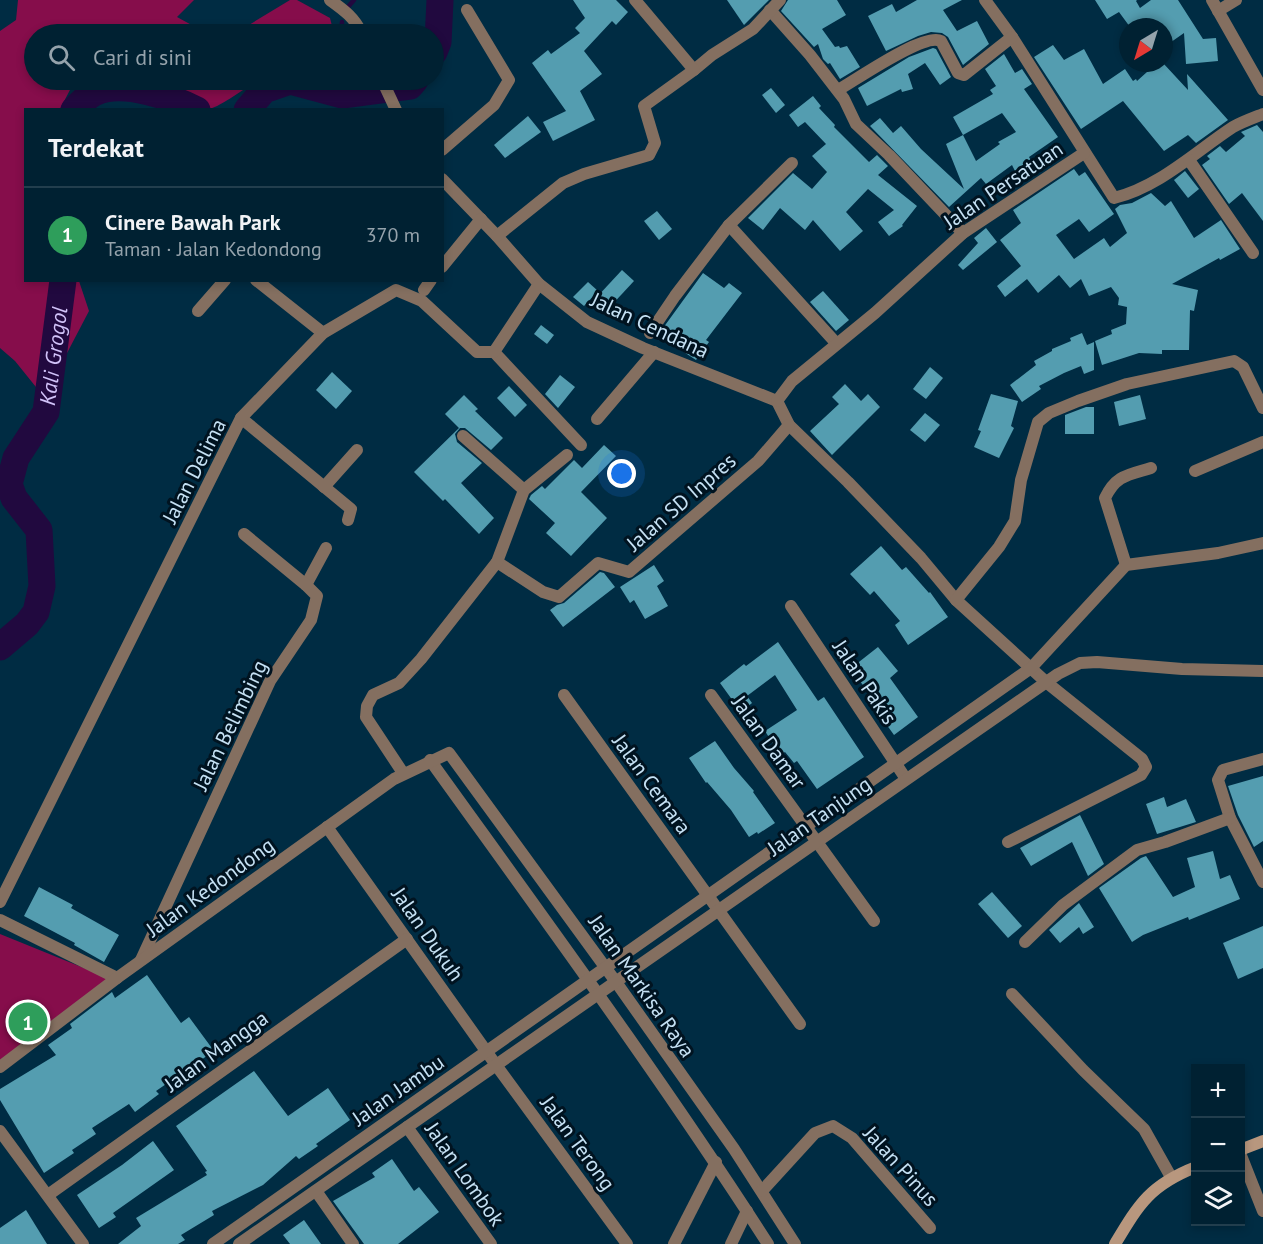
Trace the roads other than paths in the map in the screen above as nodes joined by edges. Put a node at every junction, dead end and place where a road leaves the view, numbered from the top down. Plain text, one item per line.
1 (330, 0) edge
2 (635, 0) edge
3 (780, 0) edge
4 (985, 0) edge
5 (1236, 0) edge
6 (1215, 6) edge
7 (467, 10) dead end
8 (770, 10) junction
9 (357, 24) edge
10 (1012, 37) junction
11 (694, 70) junction
12 (386, 90) edge
13 (838, 90) junction
14 (1263, 90) edge
15 (394, 107) edge
16 (1263, 114) edge
17 (444, 148) edge
18 (1084, 153) junction
19 (1189, 160) junction
20 (792, 163) dead end
21 (444, 181) edge
22 (481, 219) junction
23 (729, 225) junction
24 (963, 233) junction
25 (497, 236) junction
26 (1253, 253) dead end
27 (444, 265) edge
28 (223, 282) edge
29 (259, 282) edge
30 (539, 284) junction
31 (198, 311) dead end
32 (323, 333) junction
33 (650, 333) dead end
34 (836, 343) junction
35 (494, 352) junction
36 (654, 352) junction
37 (777, 401) junction
38 (1263, 408) edge
39 (242, 418) junction
40 (597, 418) dead end
41 (789, 425) junction
42 (463, 436) dead end
43 (1263, 442) edge
44 (581, 445) dead end
45 (357, 450) dead end
46 (567, 455) dead end
47 (1151, 468) dead end
48 (1195, 471) dead end
49 (324, 487) junction
50 (524, 490) junction
51 (348, 520) dead end
52 (244, 534) dead end
53 (1263, 543) edge
54 (326, 548) dead end
55 (497, 562) junction
56 (1126, 565) junction
57 (306, 585) junction
58 (956, 600) junction
59 (791, 606) dead end
60 (1031, 668) junction
61 (1263, 671) edge
62 (1046, 682) junction
63 (564, 695) dead end
64 (711, 695) dead end
65 (451, 755) joint
66 (1263, 759) edge
67 (430, 760) junction
68 (896, 763) junction
69 (403, 773) junction
70 (906, 779) junction
71 (1230, 818) junction
72 (327, 827) junction
73 (806, 827) junction
74 (816, 842) junction
75 (1008, 842) dead end
76 (1263, 882) edge
77 (708, 896) junction
78 (0, 903) edge
79 (718, 910) junction
80 (0, 920) edge
81 (874, 921) dead end
82 (407, 939) junction
83 (1025, 942) dead end
84 (141, 961) junction
85 (606, 968) junction
86 (117, 978) junction
87 (588, 980) junction
88 (616, 981) junction
89 (598, 994) junction
90 (1012, 994) dead end
91 (800, 1024) dead end
92 (487, 1051) junction
93 (496, 1065) junction
94 (0, 1067) edge
95 (407, 1127) junction
96 (0, 1131) edge
97 (1263, 1141) edge
98 (1245, 1149) edge
99 (716, 1162) junction
100 (1245, 1164) edge
101 (1191, 1169) edge
102 (1171, 1177) junction
103 (316, 1191) junction
104 (762, 1191) junction
105 (48, 1195) junction
106 (747, 1211) junction
107 (1263, 1211) edge
108 (930, 1228) dead end
109 (83, 1244) edge
110 (213, 1244) edge
111 (239, 1244) edge
112 (353, 1244) edge
113 (491, 1244) edge
114 (627, 1244) edge
115 (674, 1244) edge
116 (732, 1244) edge
117 (768, 1244) edge
118 (795, 1244) edge
119 (1115, 1244) edge

1 - 9 street
2 - 11 street
3 - 8 street
4 - 10 street
5 - 6 street
6 - 14 street
7 - 17 street
8 - 11 street
8 - 13 street
10 - 13 street
10 - 18 street
11 - 25 street
12 - 15 street
13 - 24 street
16 - 19 street, Jalan Persatuan
18 - 19 street, Jalan Persatuan
18 - 24 street, Jalan Persatuan
19 - 26 street
20 - 23 street
21 - 22 street, Jalan Cendana
22 - 25 street, Jalan Cendana
22 - 27 street
23 - 33 street
23 - 34 street
24 - 34 street, Jalan Persatuan
25 - 30 street, Jalan Cendana
28 - 31 street
29 - 32 street
30 - 35 street
30 - 36 street, Jalan Cendana
32 - 35 street, Jalan Delima
32 - 39 street, Jalan Delima
34 - 37 street, Jalan Persatuan
35 - 44 street
36 - 37 street, Jalan Cendana
36 - 40 street
37 - 41 street
38 - 58 street
39 - 49 street
39 - 78 street, Jalan Delima
41 - 55 street, Jalan SD Inpres
41 - 58 street
42 - 50 street
43 - 48 street
45 - 49 street
46 - 50 street
47 - 56 street
49 - 51 street
50 - 55 street
52 - 57 street
53 - 56 street
54 - 57 street
55 - 69 street
56 - 60 street, Jalan Tanjung
57 - 84 street, Jalan Belimbing
58 - 60 street
59 - 68 street, Jalan Pakis
60 - 62 street
60 - 68 street, Jalan Tanjung
61 - 62 street, Jalan Tanjung
62 - 70 street, Jalan Tanjung
62 - 75 street
63 - 77 street, Jalan Cemara
64 - 73 street, Jalan Damar
65 - 67 street, Jalan Kedondong
65 - 85 street, Jalan Markisa Raya
66 - 71 street
67 - 69 street, Jalan Kedondong
67 - 87 street, Jalan Markisa Raya
68 - 70 street, Jalan Pakis
68 - 73 street, Jalan Tanjung
69 - 72 street, Jalan Kedondong
70 - 74 street, Jalan Tanjung
71 - 76 street
71 - 83 street
72 - 82 street, Jalan Dukuh
72 - 84 street, Jalan Kedondong
73 - 74 street, Jalan Damar
73 - 77 street, Jalan Tanjung
74 - 79 street, Jalan Tanjung
74 - 81 street, Jalan Damar
77 - 79 street
77 - 85 street, Jalan Tanjung
79 - 88 street, Jalan Tanjung
79 - 91 street
80 - 86 street
82 - 92 street, Jalan Dukuh
82 - 105 street, Jalan Mangga
84 - 86 street, Jalan Kedondong
85 - 87 street, Jalan Jambu
85 - 88 street, Jalan Markisa Raya
86 - 94 street, Jalan Kedondong
87 - 89 street, Jalan Markisa Raya
87 - 92 street, Jalan Jambu
88 - 89 street, Jalan Jambu
88 - 104 street, Jalan Markisa Raya
89 - 93 street, Jalan Jambu
89 - 99 street, Jalan Markisa Raya
90 - 102 street
92 - 93 street, Jalan Dukuh
92 - 110 street, Jalan Jambu
93 - 95 street, Jalan Jambu
93 - 114 street, Jalan Terong
95 - 103 street, Jalan Jambu
95 - 113 street, Jalan Lombok
96 - 105 street
97 - 98 main road
99 - 106 street, Jalan Markisa Raya
99 - 115 street
100 - 107 street
101 - 102 main road
102 - 119 main road
103 - 111 street, Jalan Jambu
103 - 112 street
104 - 108 street, Jalan Pinus
104 - 118 street, Jalan Markisa Raya
105 - 109 street
106 - 116 street
106 - 117 street, Jalan Markisa Raya

